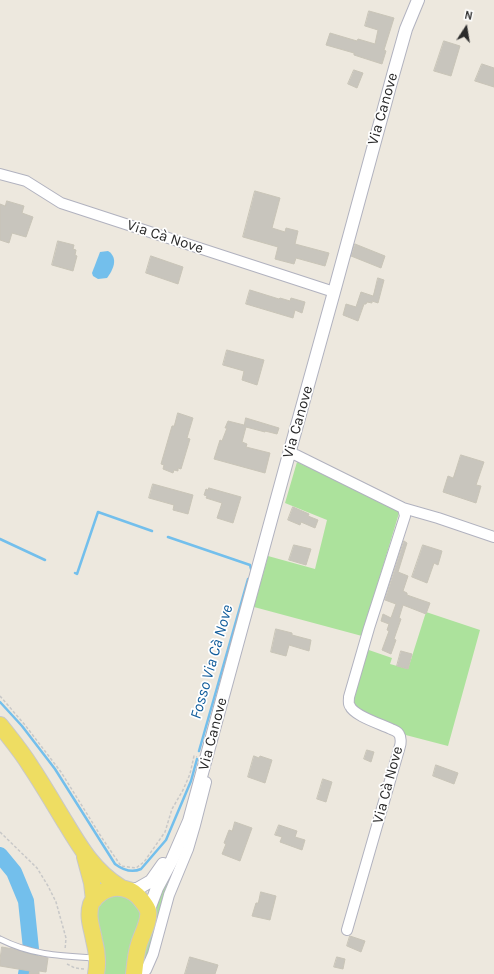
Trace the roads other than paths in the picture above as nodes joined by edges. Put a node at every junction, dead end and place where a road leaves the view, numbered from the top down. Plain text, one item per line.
1 (419, 0) edge
2 (0, 174) edge
3 (334, 292) junction
4 (289, 454) junction
5 (403, 508) junction
6 (494, 537) edge
7 (0, 725) edge
8 (206, 782) dead end
9 (180, 843) junction
10 (84, 853) junction
11 (124, 888) junction
12 (94, 900) junction
13 (148, 912) junction
14 (347, 930) dead end
15 (0, 939) edge
16 (94, 967) edge
17 (141, 972) edge

1 - 3 street, Via Canove
2 - 3 street, Via Cà Nove
3 - 4 street, Via Canove
4 - 5 street
4 - 9 street, Via Canove
5 - 6 street
5 - 14 street, Via Cà Nove
7 - 10 main road
8 - 17 street, Via Canove
9 - 11 street, Via Canove
9 - 13 street, Via Canove
10 - 11 main road
10 - 12 main road
11 - 12 main road
11 - 13 main road
12 - 16 main road
13 - 17 main road
15 - 16 lane

